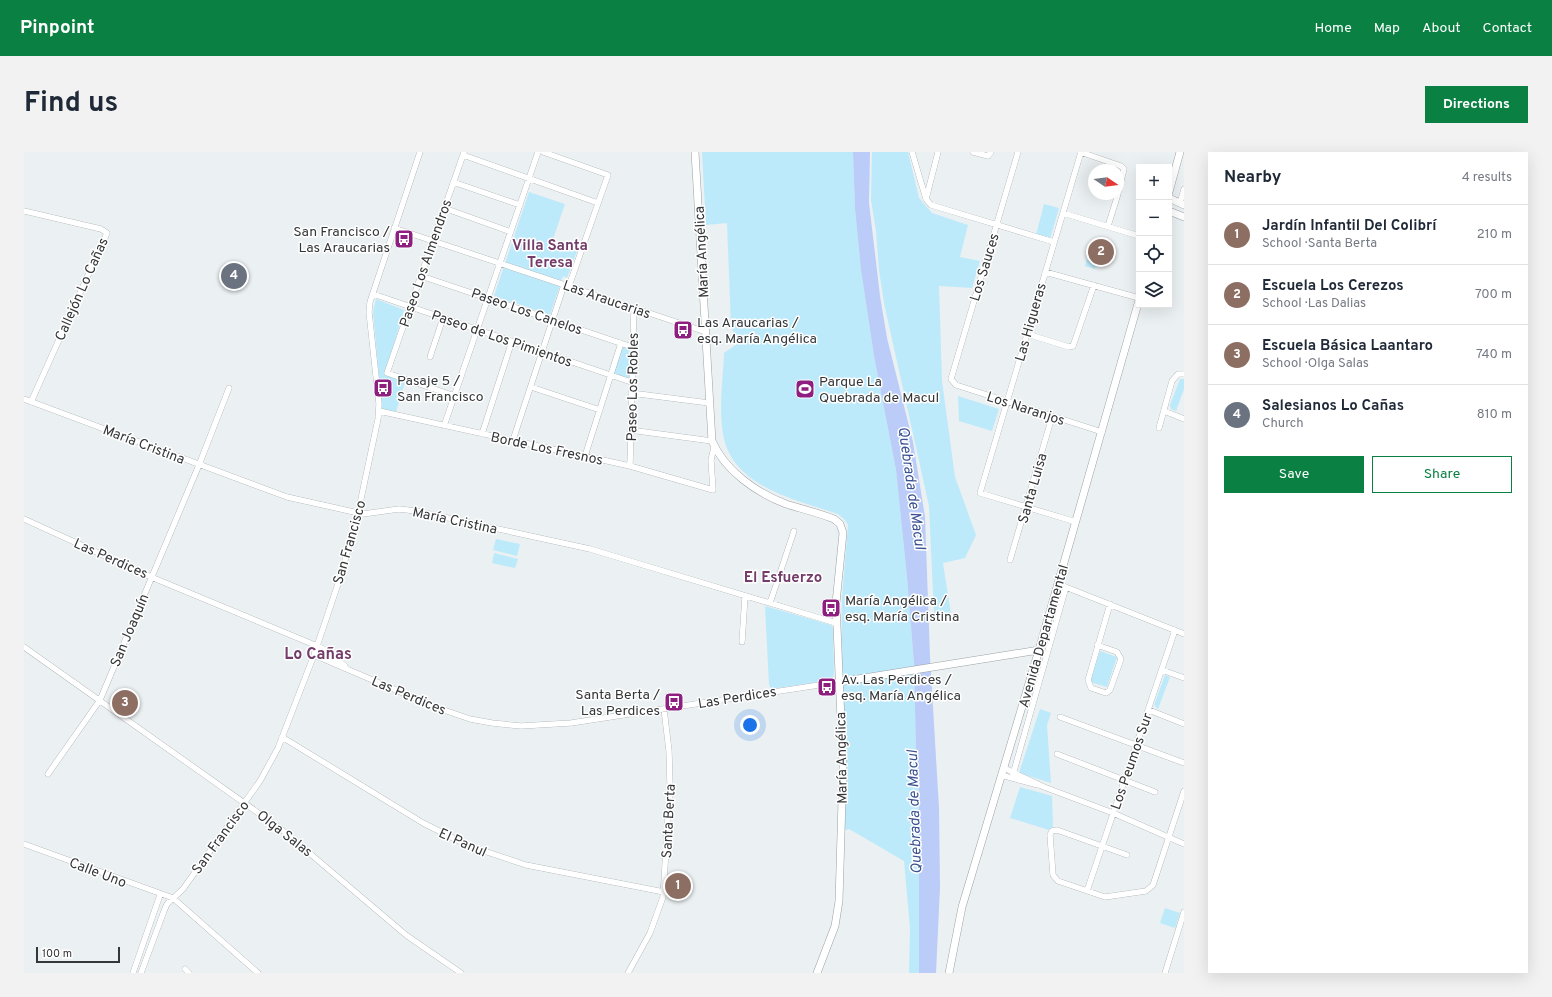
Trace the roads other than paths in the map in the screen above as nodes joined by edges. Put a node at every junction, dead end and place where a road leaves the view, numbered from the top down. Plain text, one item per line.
1 (420, 152) edge
2 (538, 152) edge
3 (543, 152) edge
4 (695, 152) edge
5 (912, 152) edge
6 (938, 152) edge
7 (973, 152) edge
8 (991, 152) edge
9 (1018, 152) edge
10 (1080, 152) edge
11 (1180, 152) edge
12 (463, 153) edge
13 (555, 154) edge
14 (1115, 164) edge
15 (529, 178) junction
16 (1172, 181) edge
17 (453, 182) junction
18 (1184, 188) edge
19 (926, 199) junction
20 (1172, 199) edge
21 (1116, 200) edge
22 (598, 203) junction
23 (1182, 204) edge
24 (520, 205) junction
25 (444, 208) junction
26 (24, 211) edge
27 (1172, 212) edge
28 (1063, 213) junction
29 (1184, 217) edge
30 (996, 225) junction
31 (1108, 226) junction
32 (394, 228) junction
33 (511, 232) junction
34 (1136, 235) edge
35 (433, 241) junction
36 (1054, 242) junction
37 (500, 263) junction
38 (1045, 272) junction
39 (421, 276) junction
40 (567, 285) junction
41 (1094, 285) junction
42 (373, 294) junction
43 (488, 298) junction
44 (1136, 298) edge
45 (410, 307) junction
46 (634, 308) junction
47 (1136, 308) edge
48 (443, 318) junction
49 (553, 320) junction
50 (477, 330) junction
51 (706, 332) junction
52 (1027, 334) junction
53 (512, 341) junction
54 (621, 343) junction
55 (632, 346) junction
56 (542, 352) junction
57 (430, 357) dead end
58 (1184, 374) edge
59 (611, 375) junction
60 (952, 381) joint
61 (631, 382) junction
62 (531, 387) junction
63 (229, 388) dead end
64 (631, 393) junction
65 (455, 396) junction
66 (24, 399) edge
67 (31, 402) junction
68 (1007, 403) junction
69 (709, 404) junction
70 (600, 410) junction
71 (379, 411) junction
72 (1164, 411) junction
73 (1052, 417) junction
74 (1184, 419) edge
75 (444, 426) junction
76 (1159, 428) dead end
77 (630, 430) junction
78 (1102, 432) junction
79 (482, 434) junction
80 (513, 440) junction
81 (713, 444) junction
82 (585, 456) junction
83 (199, 465) junction
84 (630, 466) junction
85 (713, 490) joint
86 (1027, 507) junction
87 (358, 513) junction
88 (24, 519) edge
89 (1076, 522) junction
90 (794, 531) dead end
91 (1010, 560) dead end
92 (151, 577) junction
93 (1058, 584) junction
94 (1066, 587) junction
95 (745, 596) junction
96 (770, 603) junction
97 (1110, 604) junction
98 (836, 623) junction
99 (1175, 630) junction
100 (1184, 634) edge
101 (742, 642) dead end
102 (1097, 645) junction
103 (24, 647) edge
104 (317, 647) junction
105 (1039, 650) junction
106 (314, 656) junction
107 (349, 670) junction
108 (1162, 670) junction
109 (1184, 678) edge
110 (839, 682) junction
111 (100, 700) junction
112 (664, 709) junction
113 (1149, 710) junction
114 (1060, 717) dead end
115 (1184, 724) edge
116 (282, 738) junction
117 (1136, 745) junction
118 (1057, 754) dead end
119 (1184, 763) edge
120 (1002, 772) junction
121 (48, 774) dead end
122 (1013, 775) junction
123 (1124, 780) junction
124 (1184, 791) edge
125 (1155, 792) dead end
126 (244, 802) junction
127 (1113, 813) junction
128 (1169, 837) junction
129 (24, 844) edge
130 (1184, 844) edge
131 (1101, 846) junction
132 (1127, 855) dead end
133 (1087, 891) junction
134 (664, 892) junction
135 (160, 895) junction
136 (173, 898) junction
137 (1184, 912) edge
138 (1182, 924) edge
139 (133, 973) edge
140 (141, 973) edge
141 (258, 973) edge
142 (461, 973) edge
143 (628, 973) edge
144 (817, 973) edge
145 (949, 973) edge
146 (1165, 973) edge

1 - 32 street, San Francisco
2 - 15 street
3 - 13 street
4 - 51 street, María Angélica
5 - 19 street
6 - 19 street
7 - 8 street
9 - 30 street, Los Sauces
10 - 14 street
10 - 28 street, Las Higueras
11 - 16 street
12 - 15 street
12 - 17 street, Paseo Los Almendros
13 - 22 street
15 - 22 street
15 - 24 street
17 - 24 street
17 - 25 street, Paseo Los Almendros
18 - 23 street
19 - 30 street
20 - 23 street
21 - 31 street
22 - 40 street
24 - 33 street
25 - 33 street
25 - 35 street, Paseo Los Almendros
26 - 67 street, Callejón Lo Cañas
27 - 29 street
28 - 31 street
28 - 36 street, Las Higueras
30 - 36 street
30 - 60 street, Los Sauces
31 - 34 street
32 - 35 street, Las Araucarias
32 - 42 street, San Francisco
33 - 37 street
35 - 37 street, Las Araucarias
35 - 39 street, Paseo Los Almendros
36 - 38 street, Las Higueras
37 - 40 street, Las Araucarias
37 - 43 street
38 - 41 street
38 - 52 street, Las Higueras
39 - 43 street, Paseo Los Canelos
39 - 45 street, Paseo Los Almendros
40 - 46 street, Las Araucarias
40 - 49 street
41 - 44 street
41 - 52 street
42 - 45 street, Paseo de Los Pimientos
42 - 71 street, San Francisco
43 - 49 street, Paseo Los Canelos
43 - 50 street
45 - 48 street, Paseo de Los Pimientos
45 - 65 street, Paseo Los Almendros
46 - 51 street, Las Araucarias
46 - 55 street, Paseo Los Robles
47 - 78 street, Avenida Departamental
48 - 50 street, Paseo de Los Pimientos
48 - 57 street
49 - 54 street, Paseo Los Canelos
49 - 56 street
50 - 53 street, Paseo de Los Pimientos
50 - 65 street
51 - 69 street, María Angélica
52 - 68 street, Las Higueras
53 - 56 street, Paseo de Los Pimientos
53 - 79 street
54 - 55 street, Paseo Los Canelos
54 - 59 street
55 - 61 street, Paseo Los Robles
56 - 59 street, Paseo de Los Pimientos
56 - 62 street
58 - 72 street
59 - 61 street, Paseo de Los Pimientos
59 - 70 street
60 - 68 street, Los Naranjos
61 - 64 street, Paseo Los Robles
62 - 70 street
62 - 80 street
63 - 83 street, San Joaquín
64 - 69 street
64 - 77 street, Paseo Los Robles
65 - 75 street
66 - 67 street, María Cristina
67 - 83 street, María Cristina
68 - 73 street, Los Naranjos
68 - 86 street, Las Higueras
69 - 81 street, María Angélica
70 - 82 street
71 - 75 street, Borde Los Fresnos
71 - 87 street, San Francisco
72 - 74 street
72 - 76 street
73 - 78 street, Los Naranjos
73 - 86 street, Santa Luisa
75 - 79 street, Borde Los Fresnos
77 - 81 street
77 - 84 street, Paseo Los Robles
78 - 89 street, Avenida Departamental
79 - 80 street, Borde Los Fresnos
80 - 82 street, Borde Los Fresnos
81 - 85 street, María Angélica
81 - 98 street, María Angélica
82 - 84 street, Borde Los Fresnos
83 - 87 street, María Cristina
83 - 92 street, San Joaquín
84 - 85 street, Borde Los Fresnos
86 - 89 street
86 - 91 street, Santa Luisa
87 - 95 street, María Cristina
87 - 104 street, San Francisco
88 - 92 street, Las Perdices
89 - 93 street, Avenida Departamental
90 - 96 street
92 - 104 street, Las Perdices
92 - 111 street, San Joaquín
93 - 94 street
93 - 105 street, Avenida Departamental
94 - 97 street
94 - 122 street, Avenida Departamental
95 - 96 street, María Cristina
95 - 101 street
96 - 98 street, María Cristina
97 - 99 street
97 - 102 street
98 - 110 street, María Angélica
99 - 100 street
99 - 108 street, Los Peumos Sur
102 - 102 street
103 - 111 street, Olga Salas
104 - 106 street, San Francisco
104 - 107 street, Las Perdices
105 - 110 street, Las Perdices
105 - 120 street, Avenida Departamental
106 - 107 street, Las Perdices
106 - 116 street, San Francisco
107 - 112 street, Las Perdices
108 - 109 street
108 - 113 street, Los Peumos Sur
110 - 112 street, Las Perdices
110 - 144 street, María Angélica
111 - 121 street, San Joaquín
111 - 126 street, Olga Salas
112 - 134 street, Santa Berta
113 - 115 street
113 - 117 street, Los Peumos Sur
114 - 117 street
116 - 126 street, San Francisco
116 - 134 street, El Panul
117 - 119 street
117 - 123 street, Los Peumos Sur
118 - 123 street
120 - 122 street
120 - 145 street, Avenida Departamental
122 - 127 street
123 - 125 street
123 - 127 street, Los Peumos Sur
124 - 128 street
126 - 136 street, San Francisco
126 - 142 street, Olga Salas
127 - 128 street
127 - 131 street, Los Peumos Sur
128 - 130 street
128 - 133 street
129 - 135 street, Calle Uno
131 - 132 street
131 - 133 street, Los Peumos Sur
131 - 133 street
134 - 143 street, Santa Berta
135 - 136 street, Calle Uno
135 - 139 street
136 - 140 street, San Francisco
136 - 141 street
137 - 138 street
138 - 146 street

